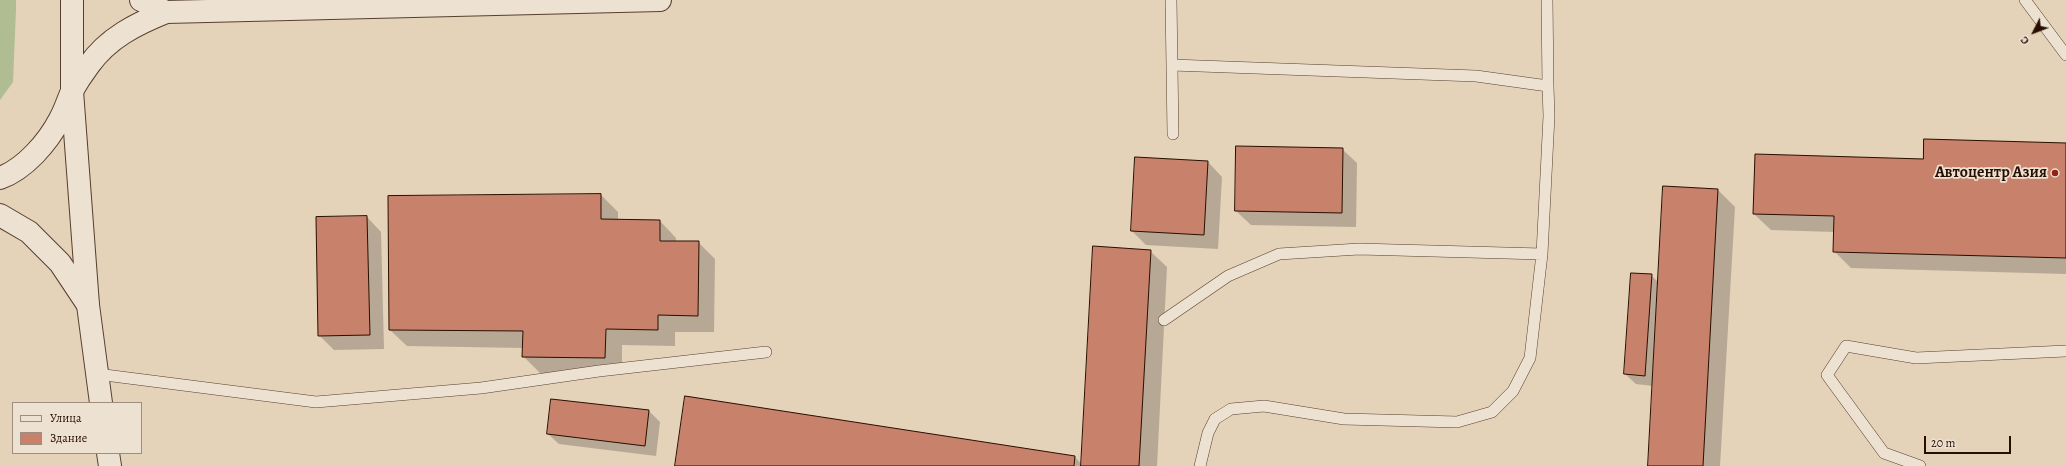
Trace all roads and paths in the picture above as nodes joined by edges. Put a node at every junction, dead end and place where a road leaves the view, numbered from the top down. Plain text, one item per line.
1 (72, 0) edge
2 (141, 0) edge
3 (660, 0) edge
4 (1171, 0) edge
5 (1547, 0) edge
6 (2025, 0) edge
7 (166, 12) junction
8 (2066, 55) edge
9 (1172, 65) junction
10 (1548, 86) junction
11 (72, 91) junction
12 (1173, 134) dead end
13 (0, 178) edge
14 (0, 215) edge
15 (1542, 254) junction
16 (88, 305) junction
17 (1164, 320) dead end
18 (2066, 351) edge
19 (766, 352) dead end
20 (98, 374) junction
21 (101, 402) edge
22 (108, 454) edge
23 (110, 466) edge
24 (1200, 466) edge
25 (1920, 466) edge

1 - 11 street
2 - 7 street
3 - 7 street
4 - 9 lane
5 - 10 lane
6 - 8 lane
7 - 11 street
9 - 10 lane
9 - 12 lane
10 - 15 lane
11 - 13 street
11 - 16 street
14 - 16 street
15 - 17 lane
15 - 24 lane
16 - 20 street
18 - 25 lane
19 - 20 lane
20 - 21 street
22 - 23 street

